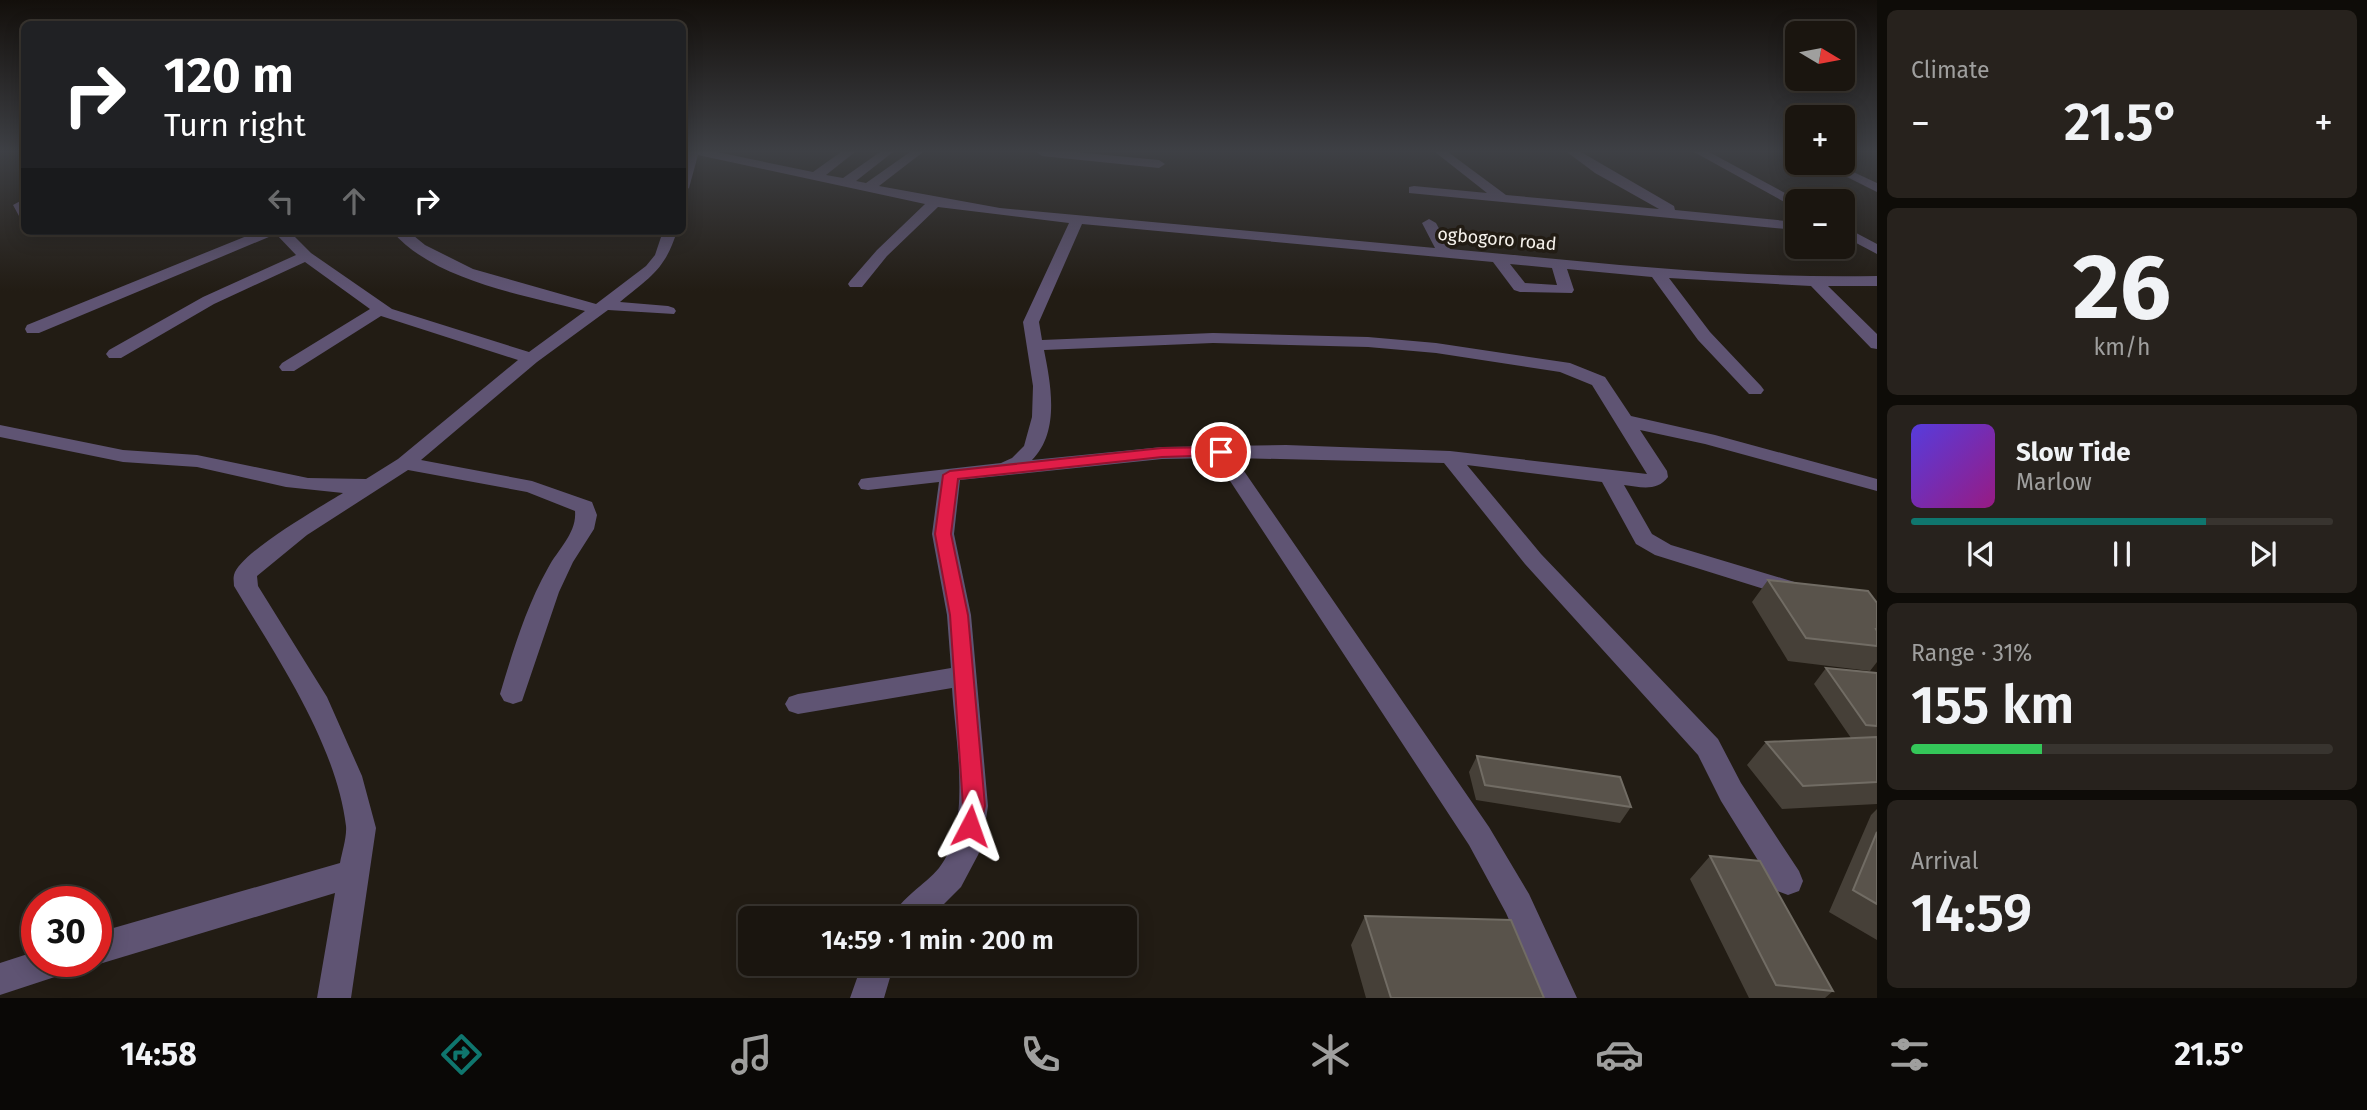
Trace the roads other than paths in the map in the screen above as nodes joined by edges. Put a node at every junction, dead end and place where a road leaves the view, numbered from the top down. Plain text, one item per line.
1 (920, 199) edge
2 (1509, 199) edge
3 (1650, 199) edge
4 (935, 202) junction
5 (1677, 214) junction
6 (1077, 220) junction
7 (1429, 223) dead end
8 (1785, 225) edge
9 (260, 235) edge
10 (285, 235) edge
11 (404, 235) edge
12 (669, 235) edge
13 (1855, 237) edge
14 (1877, 250) edge
15 (1445, 254) junction
16 (306, 256) junction
17 (1498, 258) junction
18 (1558, 264) junction
19 (1657, 273) junction
20 (1877, 281) edge
21 (1815, 282) junction
22 (856, 284) dead end
23 (602, 308) junction
24 (381, 309) junction
25 (668, 311) dead end
26 (33, 329) dead end
27 (1877, 344) edge
28 (1033, 345) junction
29 (115, 354) dead end
30 (531, 358) junction
31 (288, 367) dead end
32 (1755, 390) dead end
33 (1626, 421) junction
34 (0, 431) edge
35 (1221, 452) junction
36 (1450, 457) junction
37 (405, 463) junction
38 (1005, 470) junction
39 (950, 475) junction
40 (1609, 477) junction
41 (374, 484) junction
42 (868, 484) dead end
43 (1877, 485) edge
44 (1818, 599) edge
45 (964, 676) junction
46 (513, 694) dead end
47 (797, 704) dead end
48 (355, 873) junction
49 (1788, 881) dead end
50 (920, 906) edge
51 (112, 944) edge
52 (21, 972) edge
53 (874, 976) edge
54 (0, 979) edge
55 (334, 998) edge
56 (867, 998) edge
57 (1560, 998) edge

1 - 4 street, ogbogoro road
2 - 5 street
3 - 5 street
4 - 6 street, ogbogoro road
4 - 22 street
5 - 8 street
6 - 15 street, ogbogoro road
6 - 28 street
7 - 15 street
9 - 26 street
10 - 16 street
11 - 23 street
12 - 23 street
13 - 14 street
15 - 17 street, ogbogoro road
16 - 24 street
16 - 29 street
17 - 18 street, ogbogoro road
17 - 18 street
18 - 19 street, ogbogoro road
19 - 21 street, ogbogoro road
19 - 32 street
20 - 21 street, ogbogoro road
21 - 27 street
23 - 25 street
23 - 30 street
24 - 30 street
24 - 31 street
28 - 33 street
28 - 38 street
30 - 37 street
33 - 40 street
33 - 43 street
34 - 41 street
35 - 36 street
35 - 38 street
35 - 57 street
36 - 40 street
36 - 49 street
37 - 41 street
37 - 46 street
38 - 39 street
39 - 42 street
39 - 45 street
40 - 44 street
41 - 48 street
45 - 47 street
45 - 50 street
48 - 51 street
48 - 55 street
52 - 54 street
53 - 56 street

